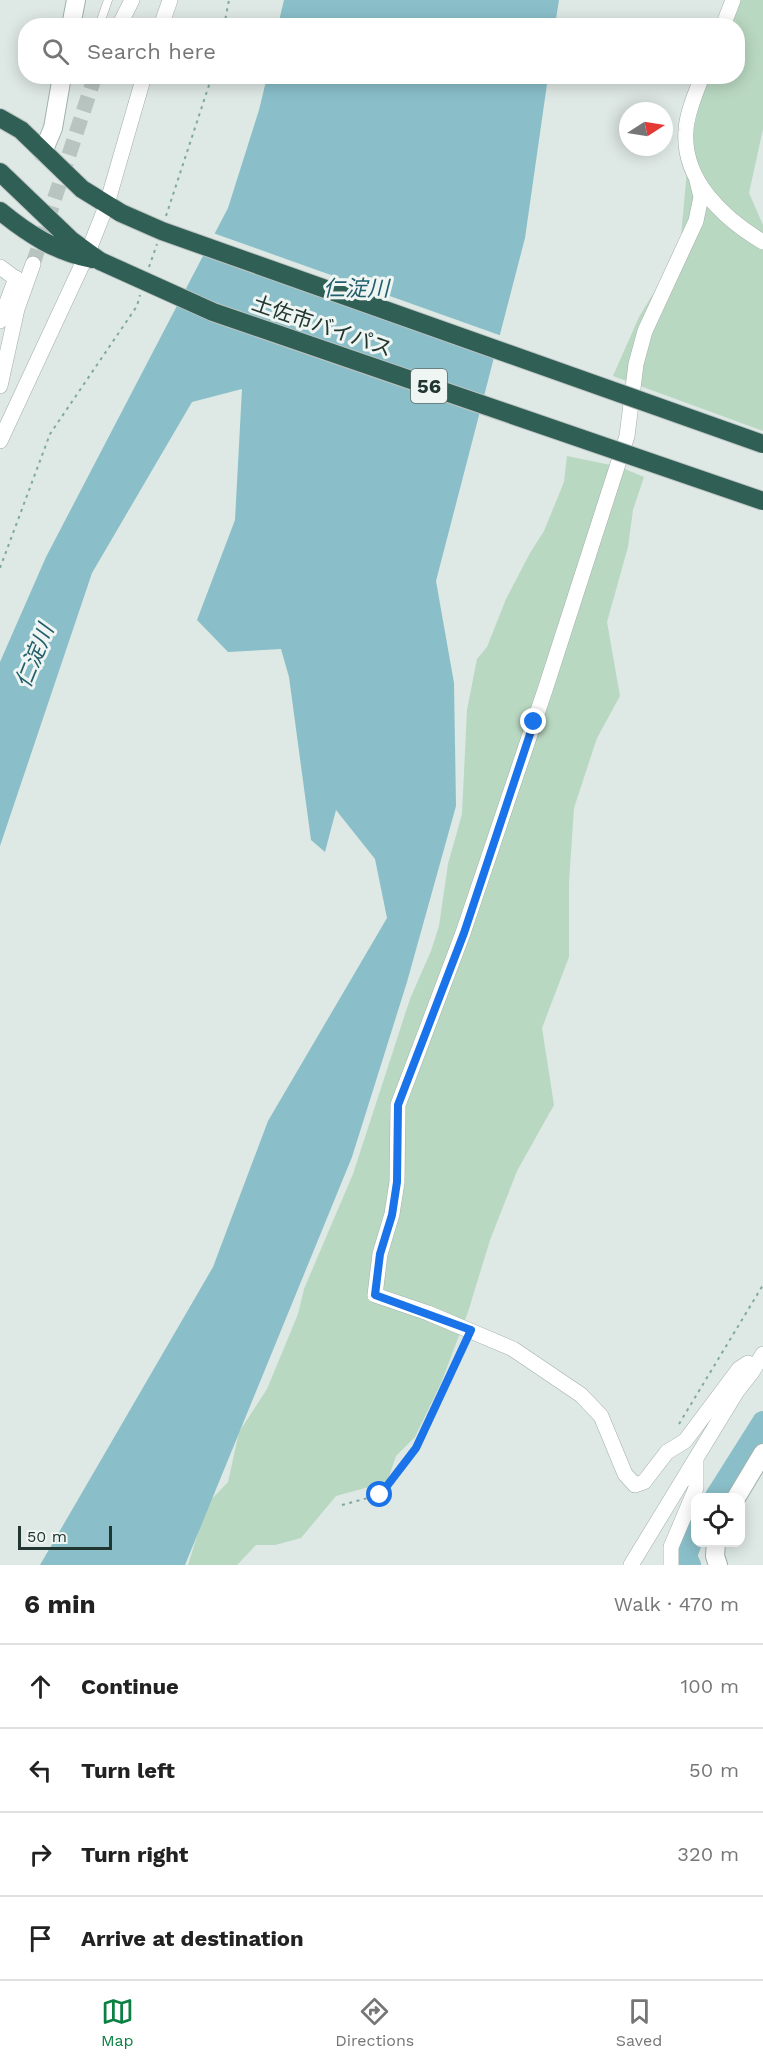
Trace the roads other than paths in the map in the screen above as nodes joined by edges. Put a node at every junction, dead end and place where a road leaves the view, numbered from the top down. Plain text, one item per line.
1 (76, 0) edge
2 (108, 0) edge
3 (132, 0) edge
4 (170, 0) edge
5 (734, 0) edge
6 (73, 18) edge
7 (102, 18) edge
8 (123, 18) edge
9 (164, 18) edge
10 (726, 18) edge
11 (61, 84) edge
12 (142, 84) edge
13 (700, 84) edge
14 (0, 118) edge
15 (43, 152) junction
16 (0, 172) edge
17 (697, 182) junction
18 (114, 209) junction
19 (0, 211) edge
20 (763, 242) edge
21 (91, 257) junction
22 (33, 264) tunnel mouth
23 (0, 267) edge
24 (20, 282) junction
25 (0, 321) edge
26 (0, 386) edge
27 (0, 441) edge
28 (763, 444) edge
29 (763, 501) edge
30 (763, 1354) edge
31 (752, 1372) junction
32 (763, 1453) edge
33 (696, 1459) junction
34 (738, 1493) edge
35 (716, 1547) edge
36 (631, 1565) edge
37 (671, 1565) edge
38 (717, 1565) edge

1 - 6 street
2 - 7 lane
3 - 8 street
4 - 9 street
5 - 10 street
11 - 15 street
12 - 18 street
13 - 17 street
14 - 15 highway, 土佐市バイパス
15 - 18 highway, 土佐市バイパス
16 - 21 highway, 土佐市バイパス / 56
17 - 20 street
17 - 31 street
18 - 21 street
18 - 28 highway, 土佐市バイパス, bridge
19 - 21 highway
21 - 27 street
21 - 29 highway, 土佐市バイパス / 56, bridge
22 - 24 street
23 - 24 street
24 - 25 street
24 - 26 street
30 - 31 street
31 - 33 street
32 - 34 street
33 - 36 street
33 - 37 street
35 - 38 street

